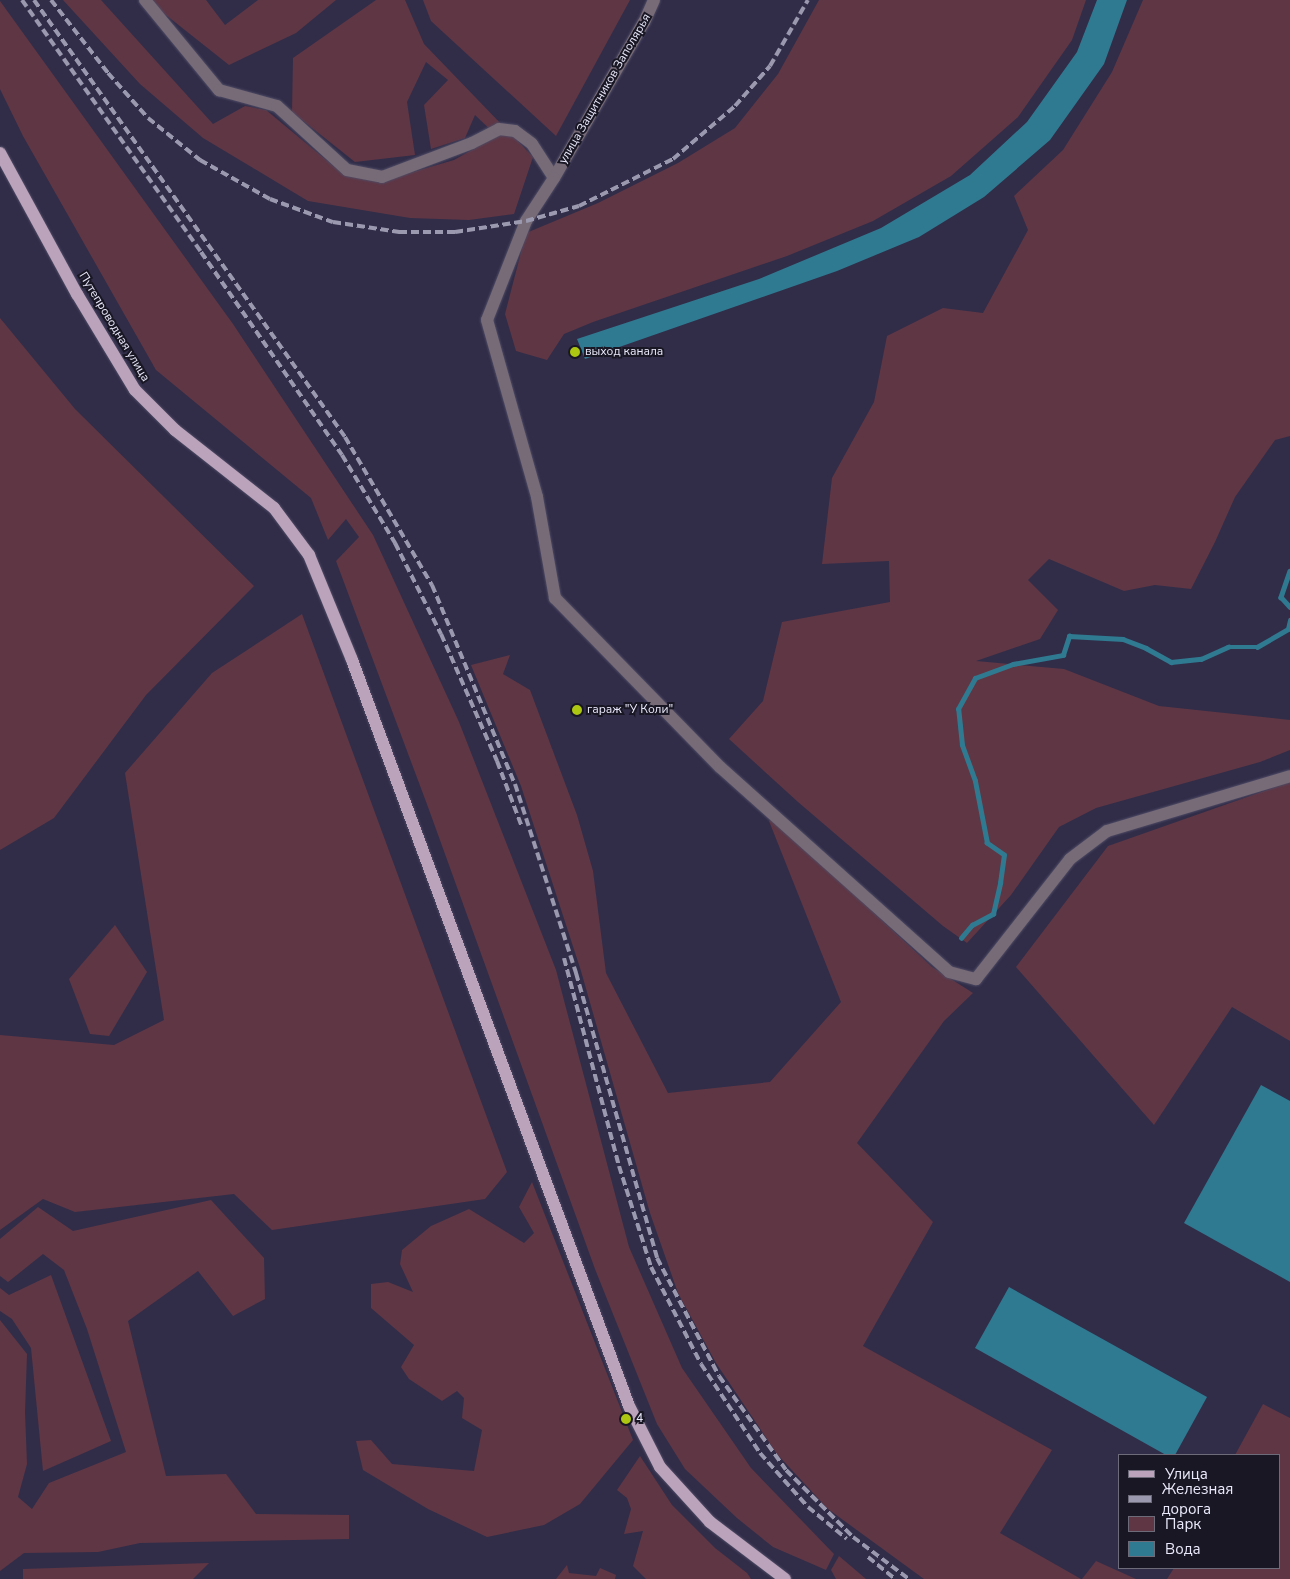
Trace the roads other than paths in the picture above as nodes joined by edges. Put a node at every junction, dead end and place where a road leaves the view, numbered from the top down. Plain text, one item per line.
1 (145, 0) edge
2 (654, 0) edge
3 (0, 153) edge
4 (554, 178) junction
5 (1290, 776) edge
6 (785, 1579) edge

1 - 4 street
2 - 4 street, улица Защитников Заполярья
3 - 6 main road, Путепроводная улица
4 - 5 street, улица Защитников Заполярья

